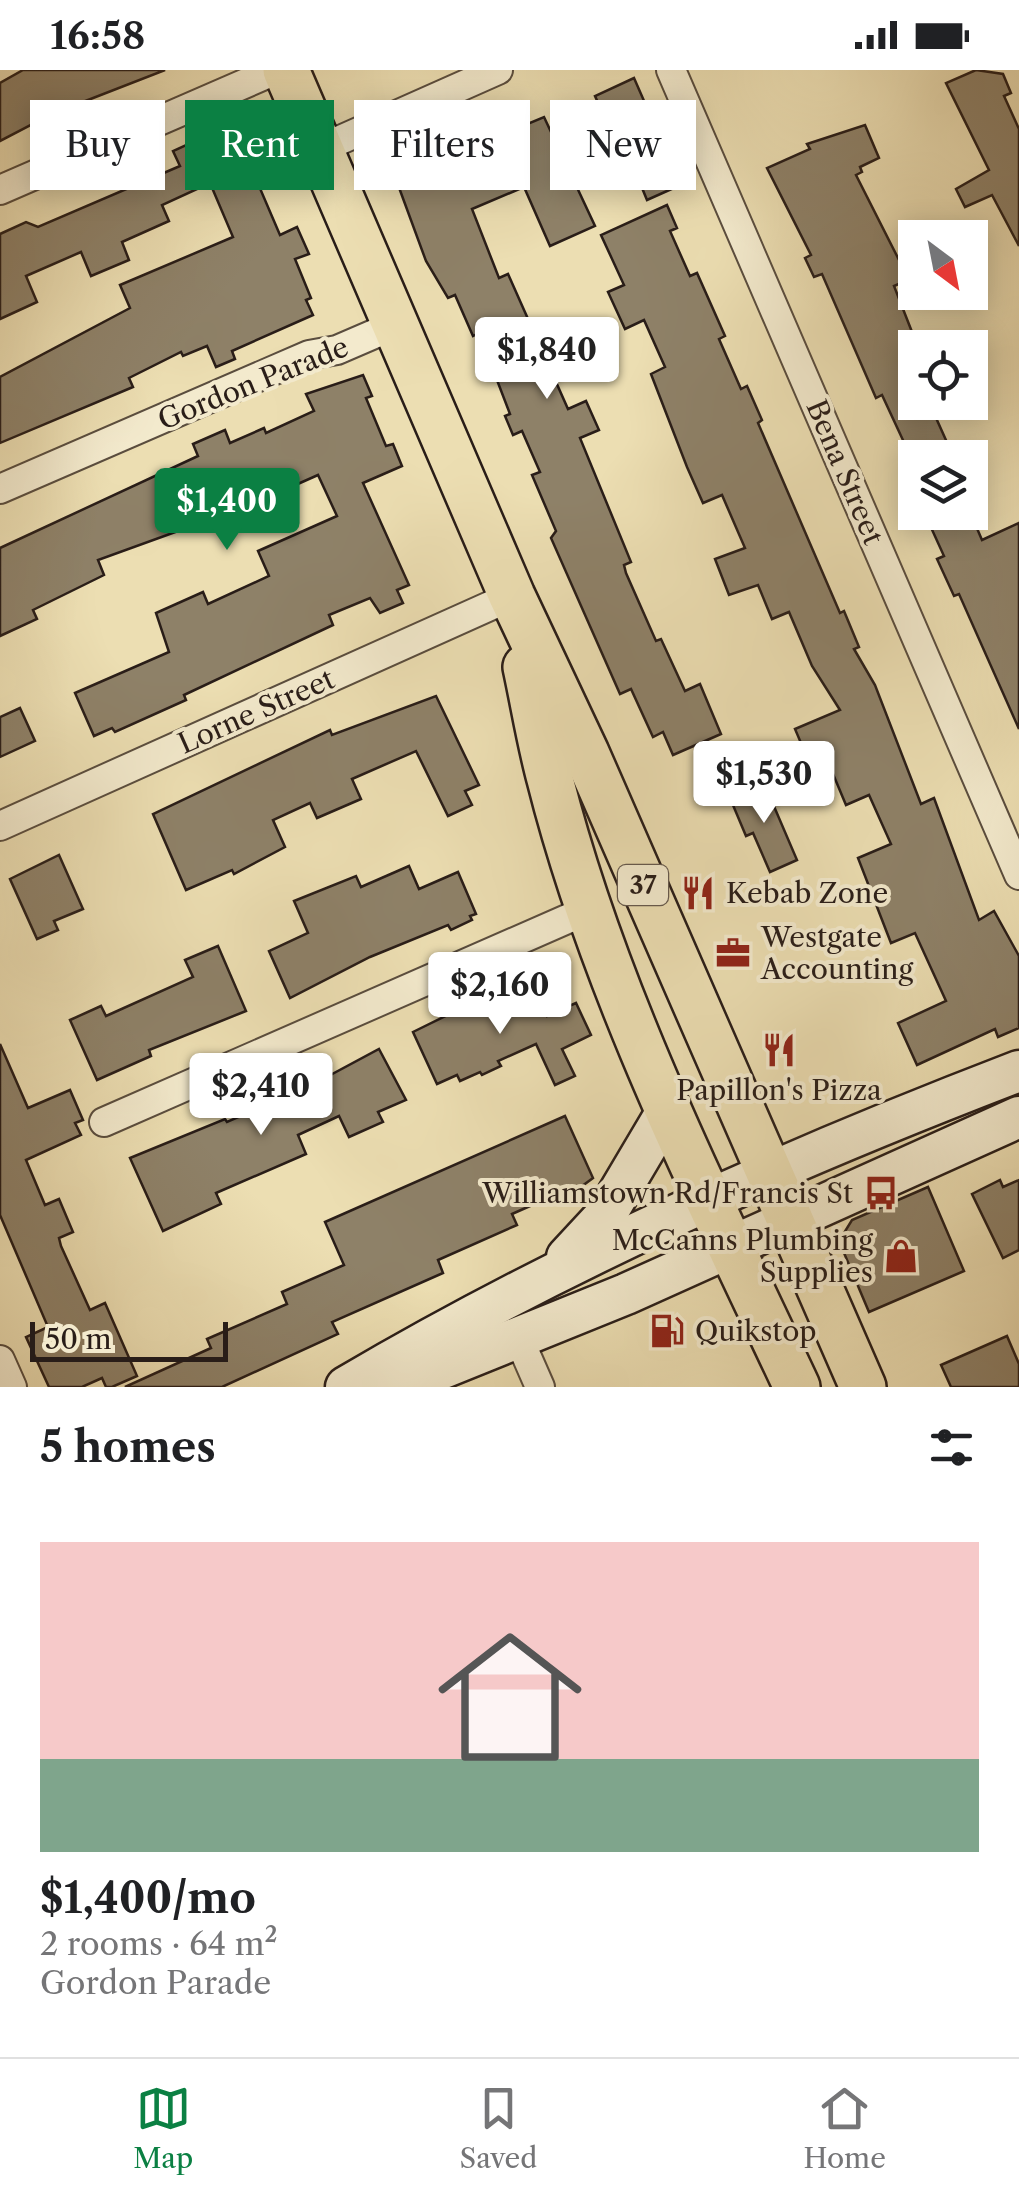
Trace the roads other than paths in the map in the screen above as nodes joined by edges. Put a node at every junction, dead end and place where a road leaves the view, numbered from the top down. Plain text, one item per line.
1 (276, 70) edge
2 (286, 70) edge
3 (498, 70) edge
4 (672, 70) edge
5 (299, 100) edge
6 (334, 143) edge
7 (334, 182) edge
8 (0, 190) edge
9 (395, 326) junction
10 (0, 488) edge
11 (512, 596) junction
12 (0, 826) edge
13 (1019, 874) edge
14 (590, 908) junction
15 (1019, 1071) edge
16 (670, 1108) junction
17 (1019, 1117) edge
18 (104, 1122) dead end
19 (769, 1175) junction
20 (713, 1200) junction
21 (788, 1219) junction
22 (732, 1244) junction
23 (554, 1270) junction
24 (519, 1339) junction
25 (0, 1360) edge
26 (12, 1387) edge
27 (346, 1387) edge
28 (396, 1387) edge
29 (540, 1387) edge
30 (797, 1387) edge
31 (863, 1387) edge

1 - 8 street
2 - 5 main road, 37
3 - 6 street
4 - 13 street, Bena Street
7 - 9 main road, 37
9 - 10 street, Gordon Parade
9 - 11 main road, 37
11 - 12 street, Lorne Street
11 - 14 main road, 37
11 - 19 main road, 37
14 - 16 main road, 37
14 - 18 street
15 - 19 main road
16 - 20 main road, 37
16 - 23 main road
17 - 21 main road
19 - 20 main road
19 - 21 main road, 37
20 - 22 main road, 37
20 - 23 main road
21 - 22 main road
21 - 31 main road, 37
22 - 24 main road
22 - 30 main road, 37
23 - 27 main road
24 - 28 main road
24 - 29 street
25 - 26 street

